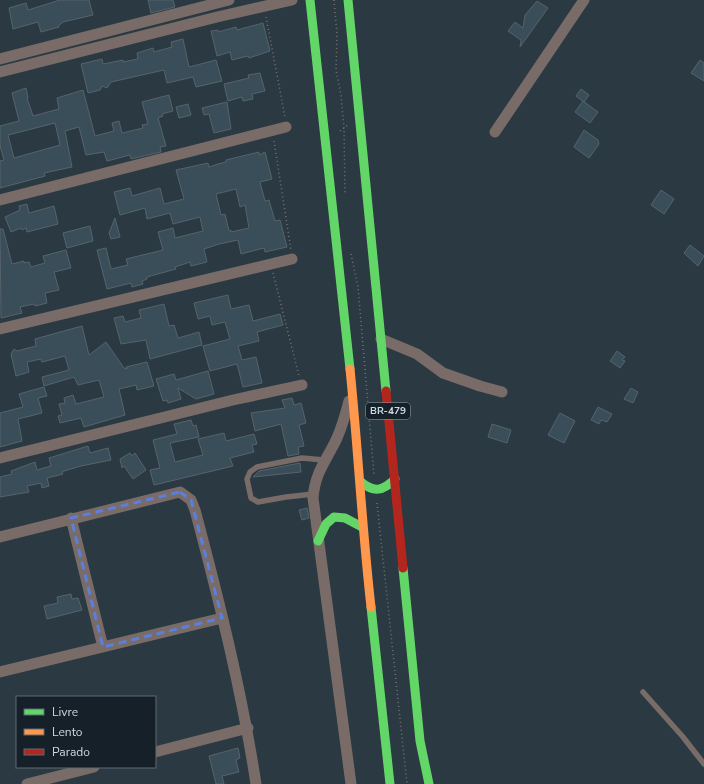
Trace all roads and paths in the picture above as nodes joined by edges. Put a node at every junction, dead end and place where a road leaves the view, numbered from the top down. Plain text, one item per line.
1 (229, 0) edge
2 (290, 0) edge
3 (310, 0) edge
4 (334, 0) edge
5 (348, 0) edge
6 (584, 0) edge
7 (263, 3) edge
8 (75, 40) junction
9 (78, 52) junction
10 (0, 59) edge
11 (0, 72) edge
12 (286, 127) joint
13 (273, 131) junction
14 (495, 132) dead end
15 (345, 195) dead end
16 (0, 200) edge
17 (350, 249) dead end
18 (292, 259) joint
19 (270, 264) junction
20 (0, 329) edge
21 (381, 339) junction
22 (302, 385) joint
23 (352, 391) junction
24 (502, 392) dead end
25 (0, 458) edge
26 (324, 460) junction
27 (374, 476) dead end
28 (395, 479) junction
29 (361, 482) junction
30 (376, 491) junction
31 (313, 494) junction
32 (71, 518) junction
33 (362, 528) junction
34 (0, 537) edge
35 (318, 541) junction
36 (222, 618) junction
37 (103, 647) junction
38 (0, 672) edge
39 (643, 692) dead end
40 (248, 728) junction
41 (156, 752) edge
42 (704, 764) edge
43 (90, 768) edge
44 (27, 784) edge
45 (256, 784) edge
46 (351, 784) edge
47 (390, 784) edge
48 (407, 784) edge
49 (429, 784) edge

1 - 8 street
2 - 7 street
3 - 23 main road
4 - 15 path
5 - 21 main road, BR-479
6 - 14 street
7 - 9 street
7 - 12 path
8 - 9 street
8 - 10 street
9 - 11 street
12 - 13 street
13 - 16 street
13 - 18 path
17 - 27 path
18 - 19 street
19 - 20 street
19 - 22 path
21 - 24 street
21 - 28 main road, BR-479
22 - 25 street
23 - 26 street
23 - 29 main road
26 - 31 street
26 - 31 lane
28 - 30 main road
28 - 49 main road, BR-479
29 - 30 main road
29 - 33 main road
30 - 48 path
31 - 35 street
32 - 34 street
32 - 36 street
32 - 37 street
33 - 35 main road
33 - 47 main road
35 - 46 street
36 - 37 street
36 - 40 street
37 - 38 street
39 - 42 lane
40 - 41 street
40 - 45 street
43 - 44 street

